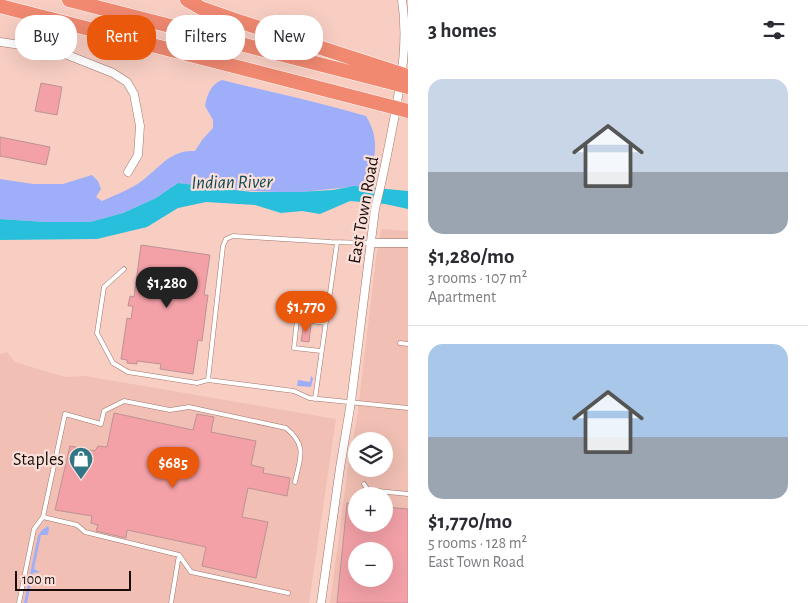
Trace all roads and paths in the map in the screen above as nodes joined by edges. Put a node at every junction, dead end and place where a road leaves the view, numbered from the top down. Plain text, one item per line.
1 (69, 0) edge
2 (187, 0) edge
3 (402, 0) edge
4 (0, 6) edge
5 (0, 42) edge
6 (386, 75) junction
7 (408, 76) edge
8 (408, 87) edge
9 (408, 110) edge
10 (128, 172) dead end
11 (336, 242) junction
12 (370, 243) junction
13 (408, 243) edge
14 (124, 268) dead end
15 (326, 323) junction
16 (400, 343) dead end
17 (408, 344) edge
18 (322, 352) junction
19 (208, 380) junction
20 (315, 399) junction
21 (351, 402) junction
22 (408, 408) edge
23 (296, 482) dead end
24 (364, 484) dead end
25 (408, 494) edge
26 (43, 517) junction
27 (179, 555) junction
28 (288, 593) dead end
29 (18, 603) edge
30 (171, 603) edge
31 (321, 603) edge

1 - 6 highway
2 - 6 highway
3 - 12 street, East Town Road
4 - 9 highway, bridge
5 - 10 street
6 - 7 highway, bridge
6 - 8 highway, bridge
11 - 12 lane
11 - 15 lane
11 - 19 lane
12 - 13 street
12 - 21 street, East Town Road
14 - 19 lane
15 - 18 lane
15 - 18 lane
16 - 17 lane
18 - 20 lane
19 - 20 lane
20 - 21 lane
21 - 22 lane
21 - 31 street, East Town Road
23 - 26 lane
24 - 25 lane
26 - 27 lane
26 - 29 lane
27 - 28 lane
27 - 30 lane

